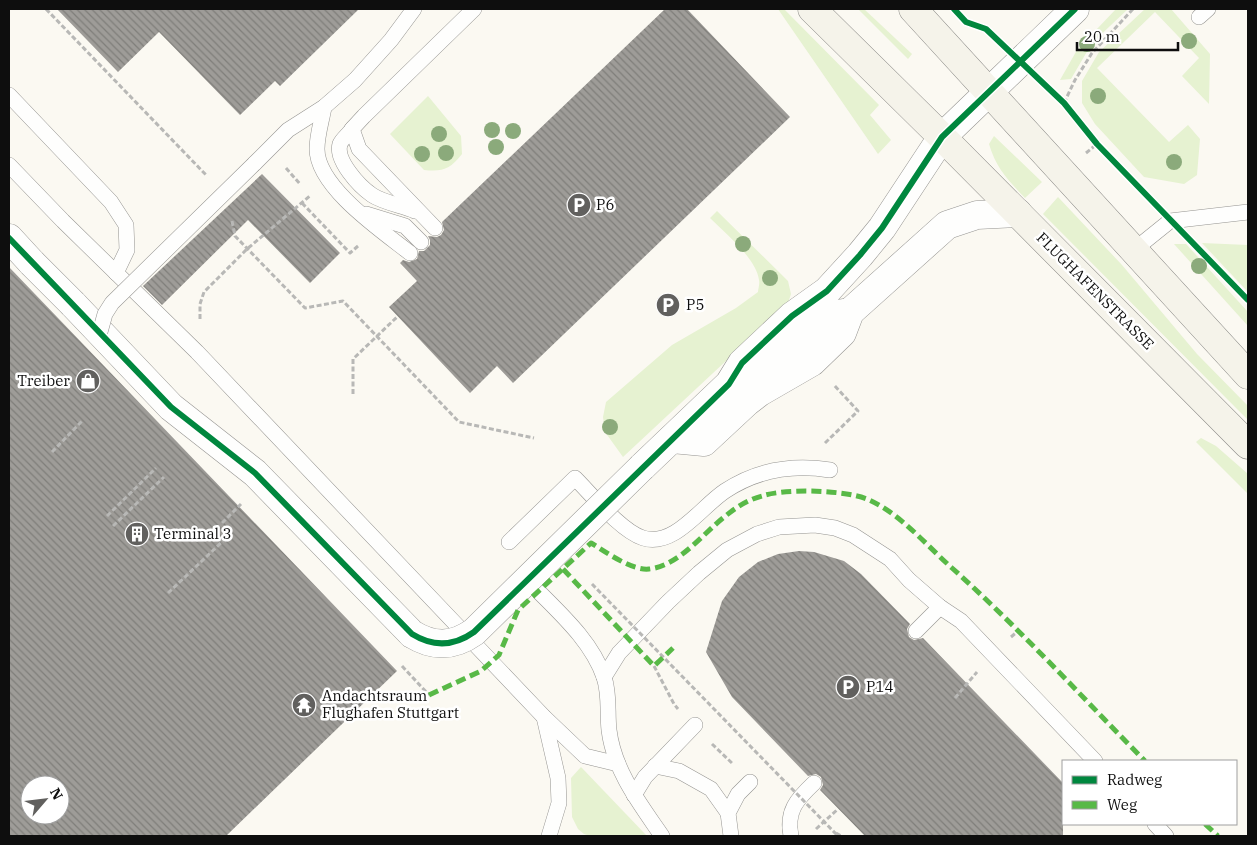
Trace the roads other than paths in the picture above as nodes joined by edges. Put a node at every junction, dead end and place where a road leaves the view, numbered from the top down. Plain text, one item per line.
1 (414, 9) edge
2 (474, 9) edge
3 (812, 9) edge
4 (913, 9) edge
5 (1075, 9) edge
6 (990, 91) junction
7 (9, 95) edge
8 (324, 107) junction
9 (352, 129) junction
10 (942, 137) junction
11 (9, 164) edge
12 (358, 211) junction
13 (419, 212) junction
14 (1248, 212) edge
15 (1018, 213) junction
16 (436, 228) dead end
17 (9, 238) edge
18 (421, 242) dead end
19 (1134, 250) junction
20 (410, 253) dead end
21 (116, 273) junction
22 (825, 304) junction
23 (850, 312) junction
24 (100, 332) junction
25 (1248, 375) edge
26 (672, 439) junction
27 (1248, 445) edge
28 (830, 470) dead end
29 (509, 542) dead end
30 (539, 592) dead end
31 (940, 607) junction
32 (916, 630) dead end
33 (604, 677) junction
34 (544, 717) junction
35 (695, 725) road end
36 (1094, 760) edge
37 (618, 764) junction
38 (655, 766) junction
39 (750, 782) road end
40 (814, 783) dead end
41 (634, 795) junction
42 (728, 813) junction
43 (1155, 825) edge
44 (549, 836) edge
45 (662, 836) edge
46 (731, 836) edge
47 (791, 836) edge
48 (1166, 836) edge

1 - 8 lane
2 - 9 lane
3 - 10 main road, FLUGHAFENSTRASSE
4 - 6 main road
5 - 6 street
6 - 10 street
6 - 19 main road
7 - 21 lane
8 - 12 lane
8 - 24 lane, bridge
9 - 13 lane
9 - 13 lane
10 - 15 main road, FLUGHAFENSTRASSE
10 - 22 street
11 - 21 lane
12 - 18 lane
12 - 20 lane
13 - 16 lane
14 - 19 lane
15 - 23 street
15 - 27 main road, FLUGHAFENSTRASSE
17 - 24 street, bridge
19 - 25 main road
21 - 34 lane
22 - 23 street
22 - 26 street
23 - 26 street
24 - 26 street, bridge
28 - 29 lane
30 - 33 lane
31 - 32 lane
31 - 33 lane
31 - 36 lane
33 - 37 lane
34 - 37 lane
34 - 44 lane
35 - 38 lane
37 - 41 lane
38 - 41 lane
38 - 42 lane
39 - 42 lane
40 - 47 lane
41 - 45 lane
42 - 46 lane
43 - 48 lane

